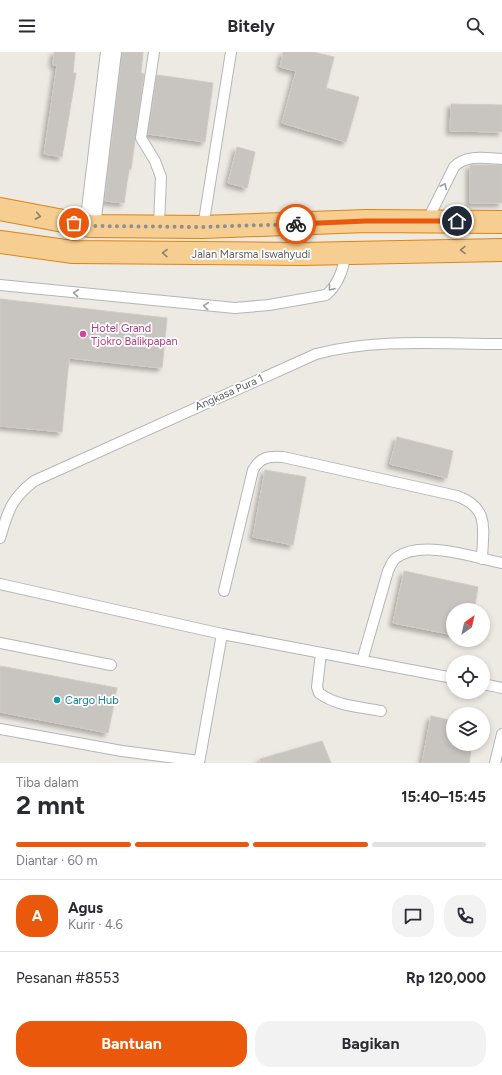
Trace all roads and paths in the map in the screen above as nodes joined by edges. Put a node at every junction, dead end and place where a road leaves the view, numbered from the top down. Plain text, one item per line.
1 (111, 52) edge
2 (154, 52) edge
3 (231, 52) edge
4 (502, 159) edge
5 (0, 209) edge
6 (427, 221) junction
7 (502, 222) edge
8 (90, 226) junction
9 (159, 226) junction
10 (203, 227) junction
11 (0, 242) edge
12 (502, 250) edge
13 (346, 253) junction
14 (0, 285) edge
15 (502, 344) edge
16 (0, 538) edge
17 (482, 559) junction
18 (502, 563) edge
19 (0, 584) edge
20 (224, 592) dead end
21 (222, 634) junction
22 (0, 643) edge
23 (321, 653) junction
24 (362, 661) junction
25 (111, 665) dead end
26 (446, 677) edge
27 (490, 685) edge
28 (502, 688) edge
29 (381, 711) dead end
30 (0, 729) edge
31 (502, 734) edge
32 (199, 762) edge
33 (495, 763) edge

1 - 8 street
2 - 9 lane
3 - 10 lane
6 -> 4 lane
5 -> 8 highway
6 - 7 highway
6 - 10 highway
8 - 9 highway
9 - 10 highway
13 -> 11 highway, Jalan Marsma Iswahyudi
12 -> 13 highway, Jalan Marsma Iswahyudi
13 -> 14 lane
15 - 16 lane, Angkasa Pura 1
17 - 18 lane
17 - 20 lane
17 - 24 lane
19 - 21 lane
21 - 23 lane
21 - 32 lane
22 - 25 lane
23 - 24 lane
23 - 29 lane
24 - 26 lane
27 - 28 lane
30 - 32 lane
31 - 33 lane

